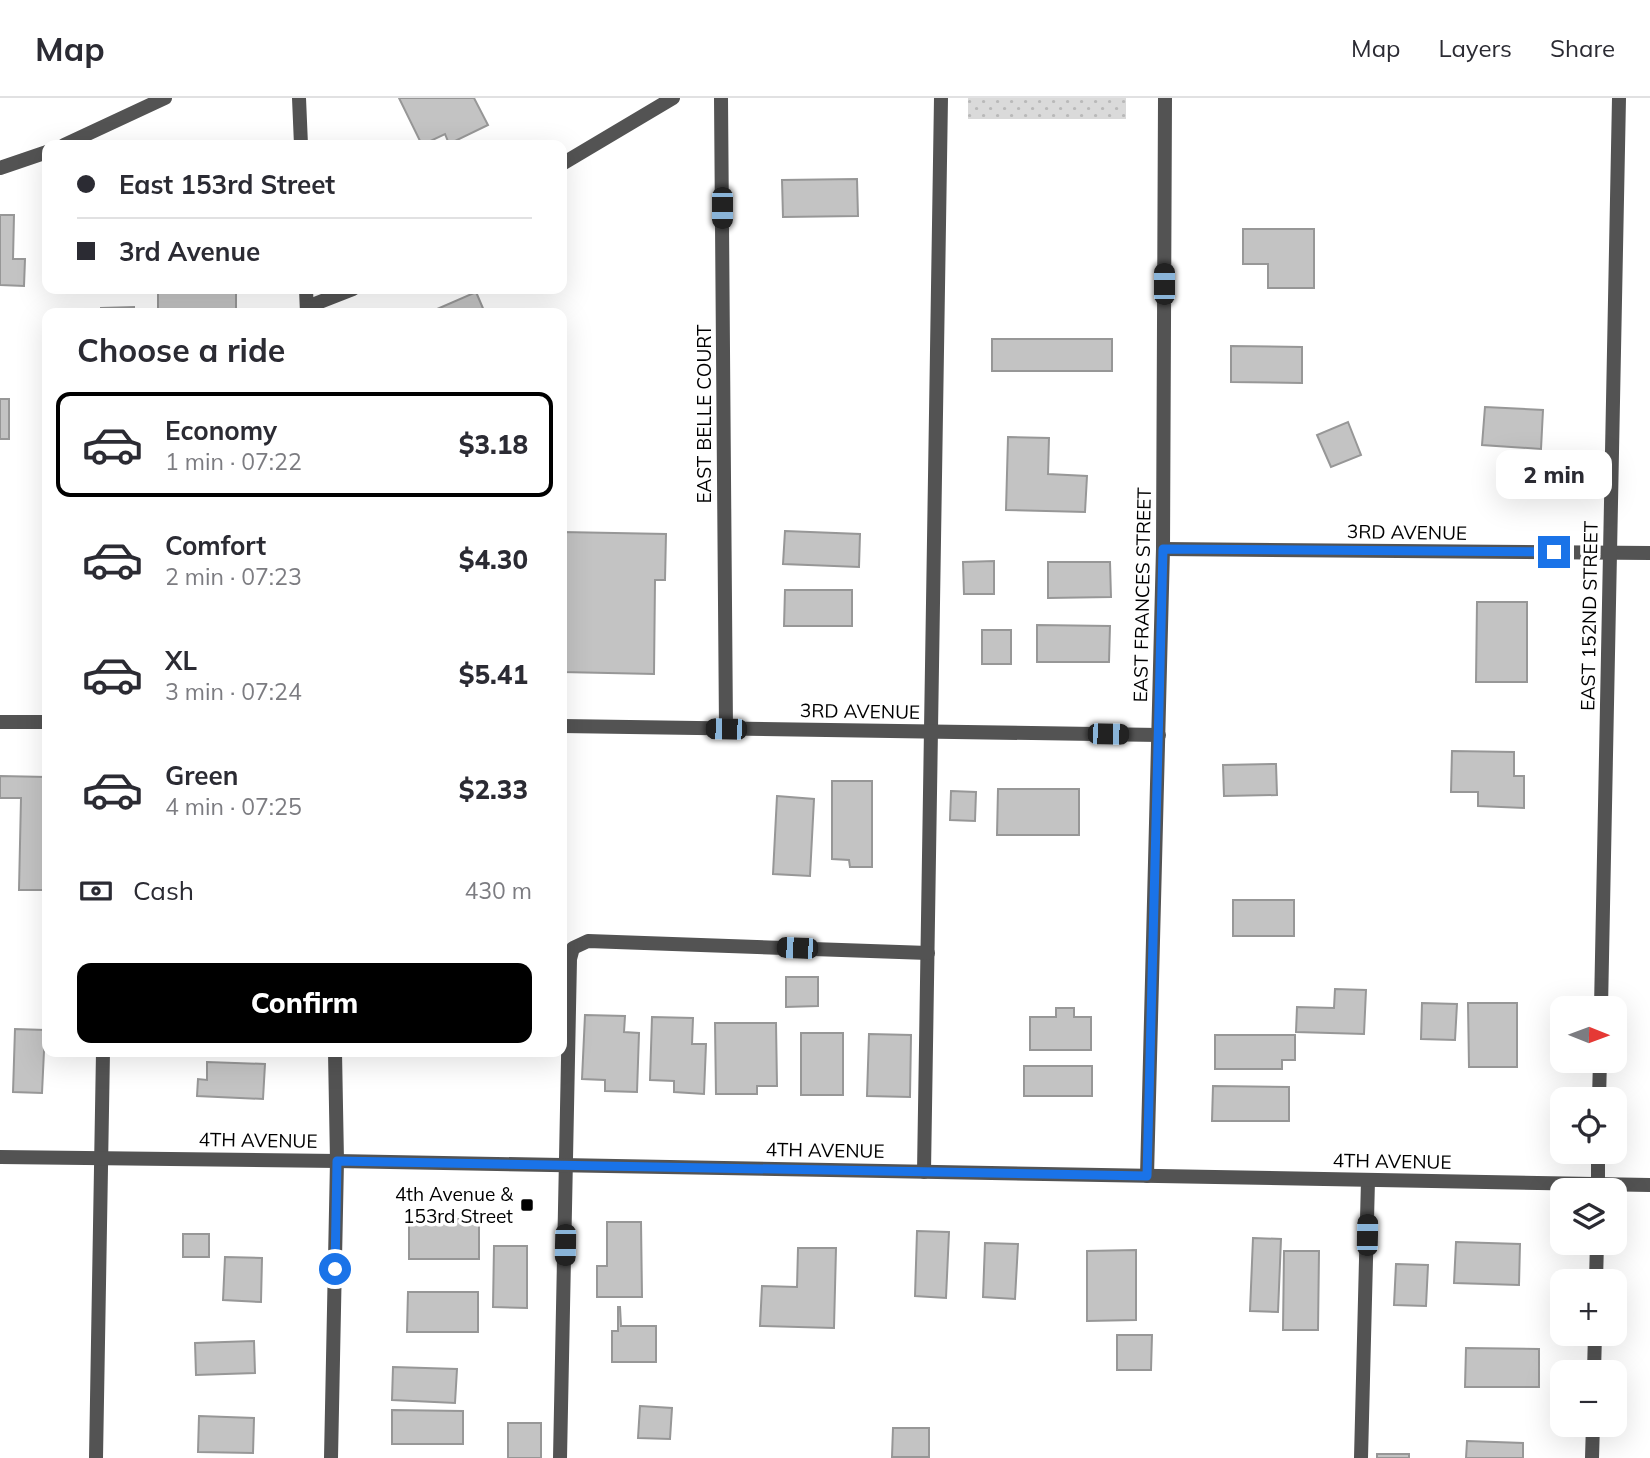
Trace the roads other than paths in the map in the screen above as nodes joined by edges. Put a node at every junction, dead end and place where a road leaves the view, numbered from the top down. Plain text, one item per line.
1 (164, 98) edge
2 (299, 98) edge
3 (673, 98) edge
4 (721, 98) edge
5 (941, 98) edge
6 (1165, 98) edge
7 (1619, 98) edge
8 (75, 140) edge
9 (301, 140) edge
10 (42, 154) edge
11 (567, 161) edge
12 (0, 168) edge
13 (342, 294) edge
14 (311, 308) edge
15 (1163, 549) junction
16 (1610, 553) junction
17 (1650, 553) edge
18 (0, 722) edge
19 (42, 722) edge
20 (567, 726) edge
21 (726, 729) junction
22 (931, 732) junction
23 (1158, 735) junction
24 (928, 953) junction
25 (1601, 996) edge
26 (103, 1057) edge
27 (335, 1057) edge
28 (0, 1157) edge
29 (102, 1158) junction
30 (337, 1161) junction
31 (566, 1165) junction
32 (924, 1172) junction
33 (1147, 1176) junction
34 (1368, 1180) junction
35 (1650, 1185) edge
36 (1550, 1186) edge
37 (1627, 1186) edge
38 (1593, 1437) edge
39 (96, 1458) edge
40 (331, 1458) edge
41 (561, 1458) edge
42 (1361, 1458) edge
43 (1592, 1458) edge

1 - 8 street
2 - 9 street
3 - 11 street
4 - 21 street, EAST BELLE COURT
5 - 22 street
6 - 15 street, EAST FRANCES STREET
7 - 16 street, EAST 152ND STREET
10 - 12 street
13 - 14 street
15 - 16 street, 3RD AVENUE
15 - 23 street, EAST FRANCES STREET
16 - 17 street, 3RD AVENUE
16 - 25 street, EAST 152ND STREET
18 - 19 street
20 - 21 street, 3RD AVENUE
21 - 22 street, 3RD AVENUE
22 - 23 street, 3RD AVENUE
22 - 24 street
23 - 33 street, EAST FRANCES STREET
24 - 31 street
24 - 32 street
26 - 29 street
27 - 30 street
28 - 29 street, 4TH AVENUE
29 - 30 street, 4TH AVENUE
29 - 39 street
30 - 31 street, 4TH AVENUE
30 - 40 street
31 - 32 street, 4TH AVENUE
31 - 41 street
32 - 33 street, 4TH AVENUE
33 - 34 street, 4TH AVENUE
34 - 36 street, 4TH AVENUE
34 - 42 street
35 - 37 street, 4TH AVENUE
38 - 43 street

